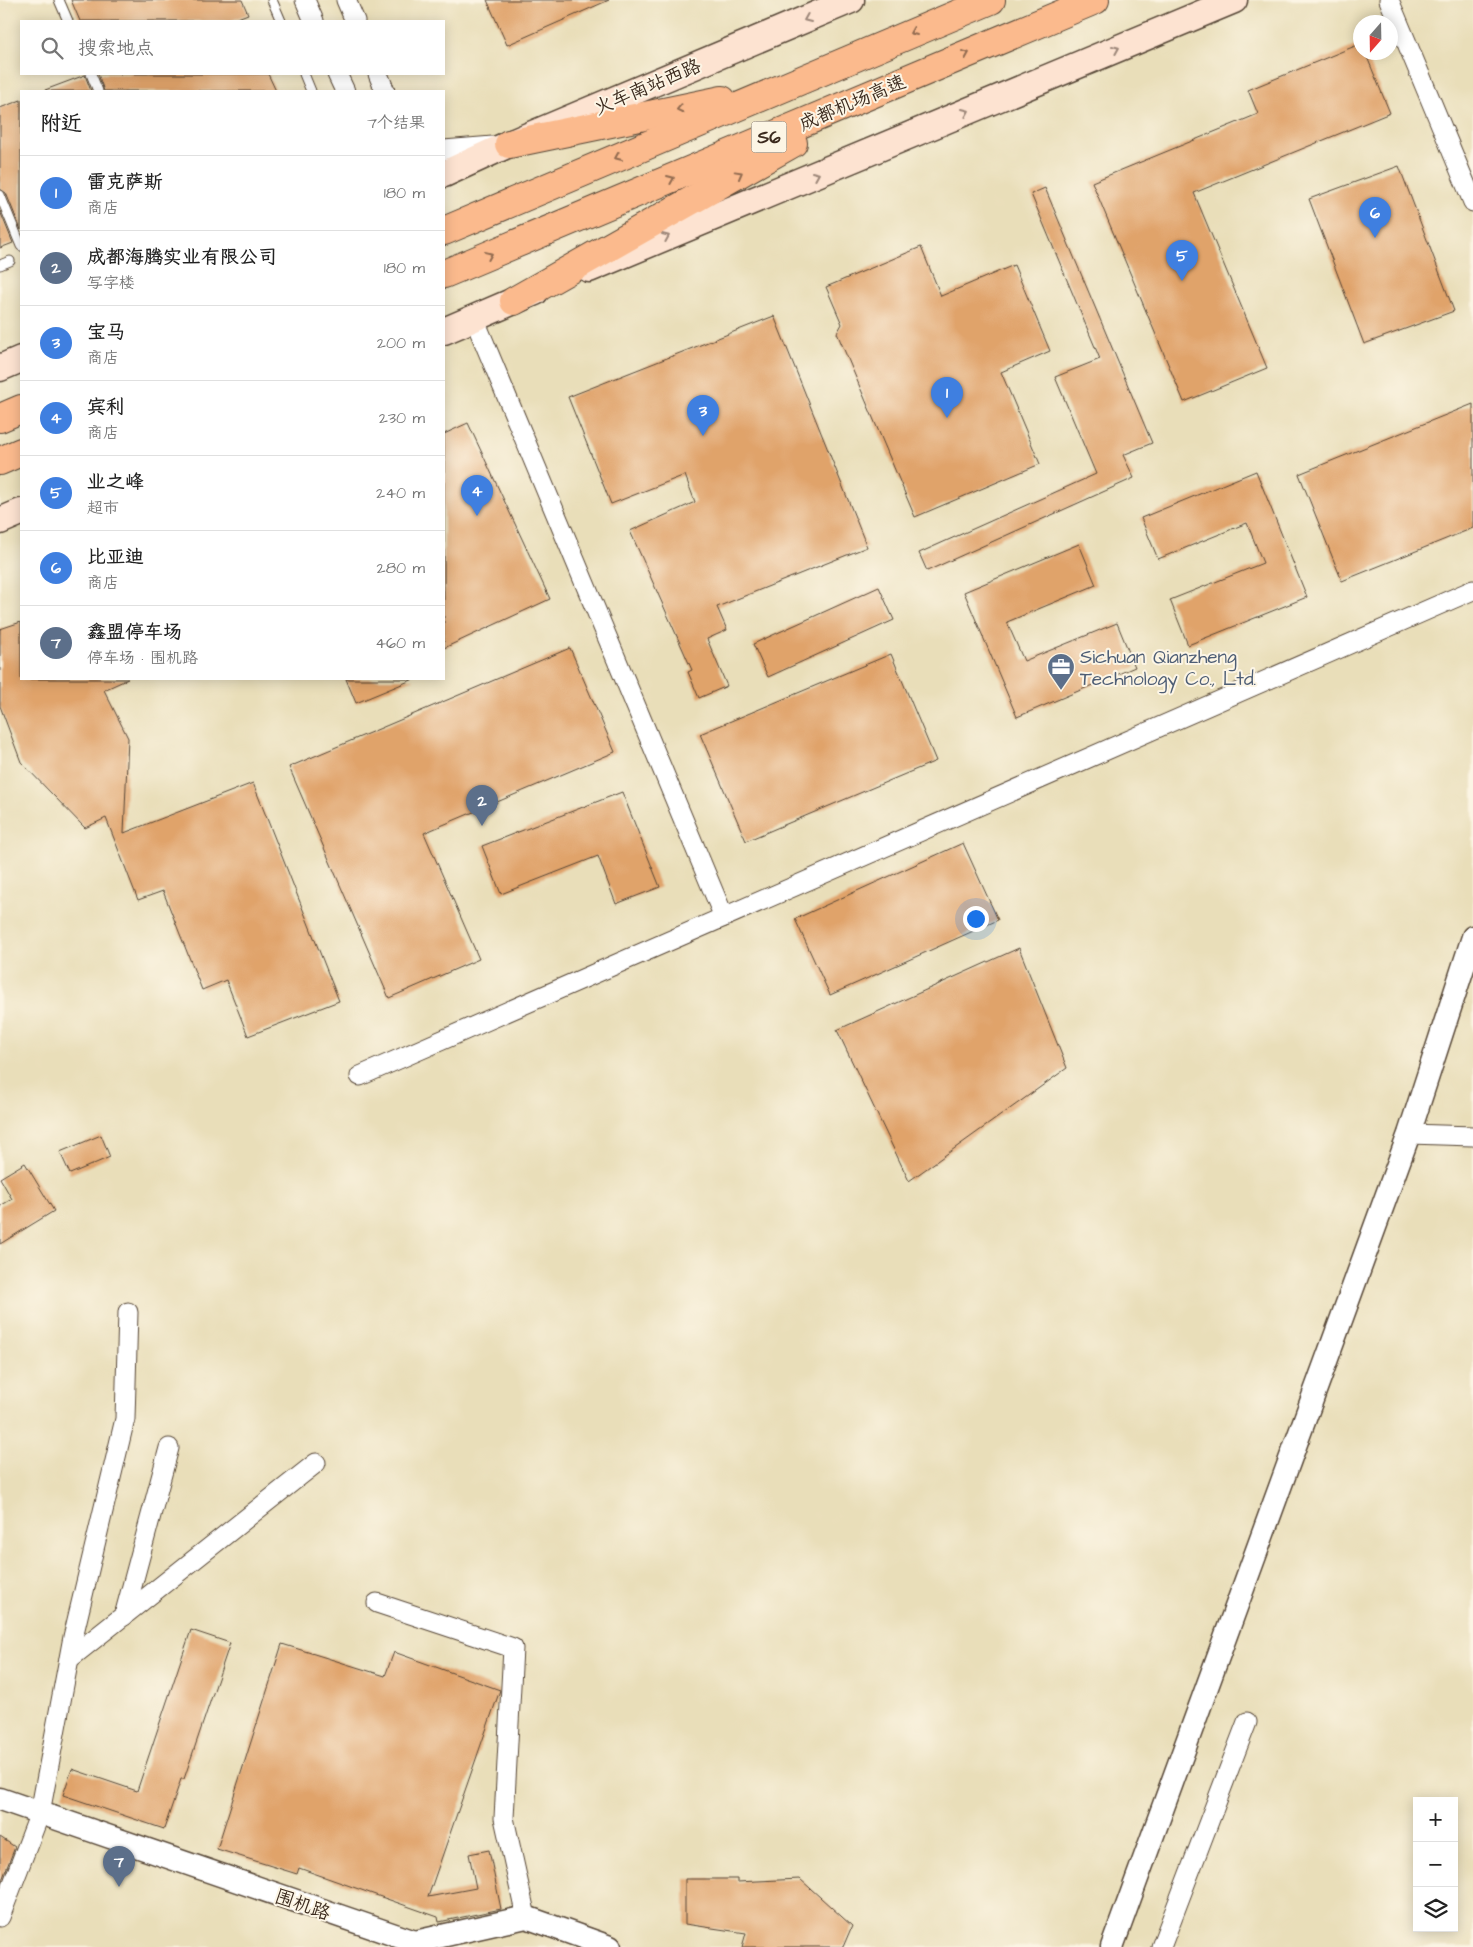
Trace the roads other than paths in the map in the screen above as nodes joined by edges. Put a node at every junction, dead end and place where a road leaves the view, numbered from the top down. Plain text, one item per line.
1 (59, 0) edge
2 (272, 0) edge
3 (305, 0) edge
4 (346, 0) edge
5 (852, 0) edge
6 (990, 0) edge
7 (1095, 0) edge
8 (1234, 0) edge
9 (1388, 0) edge
10 (68, 20) edge
11 (281, 20) edge
12 (314, 20) edge
13 (355, 20) edge
14 (91, 75) edge
15 (304, 75) edge
16 (337, 75) edge
17 (378, 75) edge
18 (908, 79) junction
19 (780, 89) junction
20 (98, 90) edge
21 (311, 90) edge
22 (344, 90) edge
23 (385, 90) edge
24 (509, 144) junction
25 (445, 150) edge
26 (445, 174) edge
27 (0, 194) edge
28 (1473, 202) edge
29 (445, 231) edge
30 (20, 244) edge
31 (10, 261) dead end
32 (0, 265) edge
33 (445, 274) edge
34 (514, 301) junction
35 (474, 318) junction
36 (445, 331) edge
37 (20, 359) edge
38 (0, 368) edge
39 (20, 410) edge
40 (0, 418) edge
41 (20, 452) edge
42 (0, 461) edge
43 (20, 512) edge
44 (0, 521) edge
45 (1473, 590) edge
46 (724, 917) junction
47 (1473, 937) edge
48 (360, 1076) dead end
49 (1409, 1134) junction
50 (1473, 1136) edge
51 (128, 1312) dead end
52 (170, 1448) dead end
53 (316, 1464) dead end
54 (377, 1603) dead end
55 (124, 1616) junction
56 (69, 1659) junction
57 (1247, 1722) dead end
58 (0, 1799) edge
59 (40, 1813) junction
60 (0, 1917) edge
61 (526, 1917) junction
62 (414, 1945) edge
63 (610, 1947) edge
64 (1112, 1947) edge
65 (1161, 1947) edge

1 - 10 lane
2 - 11 lane
3 - 12 street
4 - 13 street
5 -> 24 main road, 火车南站西路
6 -> 19 highway, S6
18 -> 7 highway, 成都机场高速 / S6
34 -> 8 main road
9 - 28 street
14 - 20 lane
15 - 21 lane
16 - 22 street
17 - 23 street
33 -> 18 highway, 成都机场高速 / S6
34 -> 18 highway
19 -> 24 highway
19 -> 29 highway, S6
24 - 25 street
24 - 26 main road, 火车南站西路
27 - 30 lane
31 - 32 lane
34 - 35 main road
35 - 36 main road
35 - 46 street
37 - 38 main road
39 - 40 highway
41 - 42 highway
43 - 44 main road
45 - 46 street
46 - 48 street
47 - 49 street
49 - 50 street
49 - 64 street
51 - 56 street
52 - 55 street
53 - 55 street
54 - 61 street
55 - 56 street
56 - 59 street
57 - 65 street
58 - 59 street, 围机路
59 - 60 street
59 - 62 street, 围机路
61 - 62 street, 围机路
61 - 63 street

